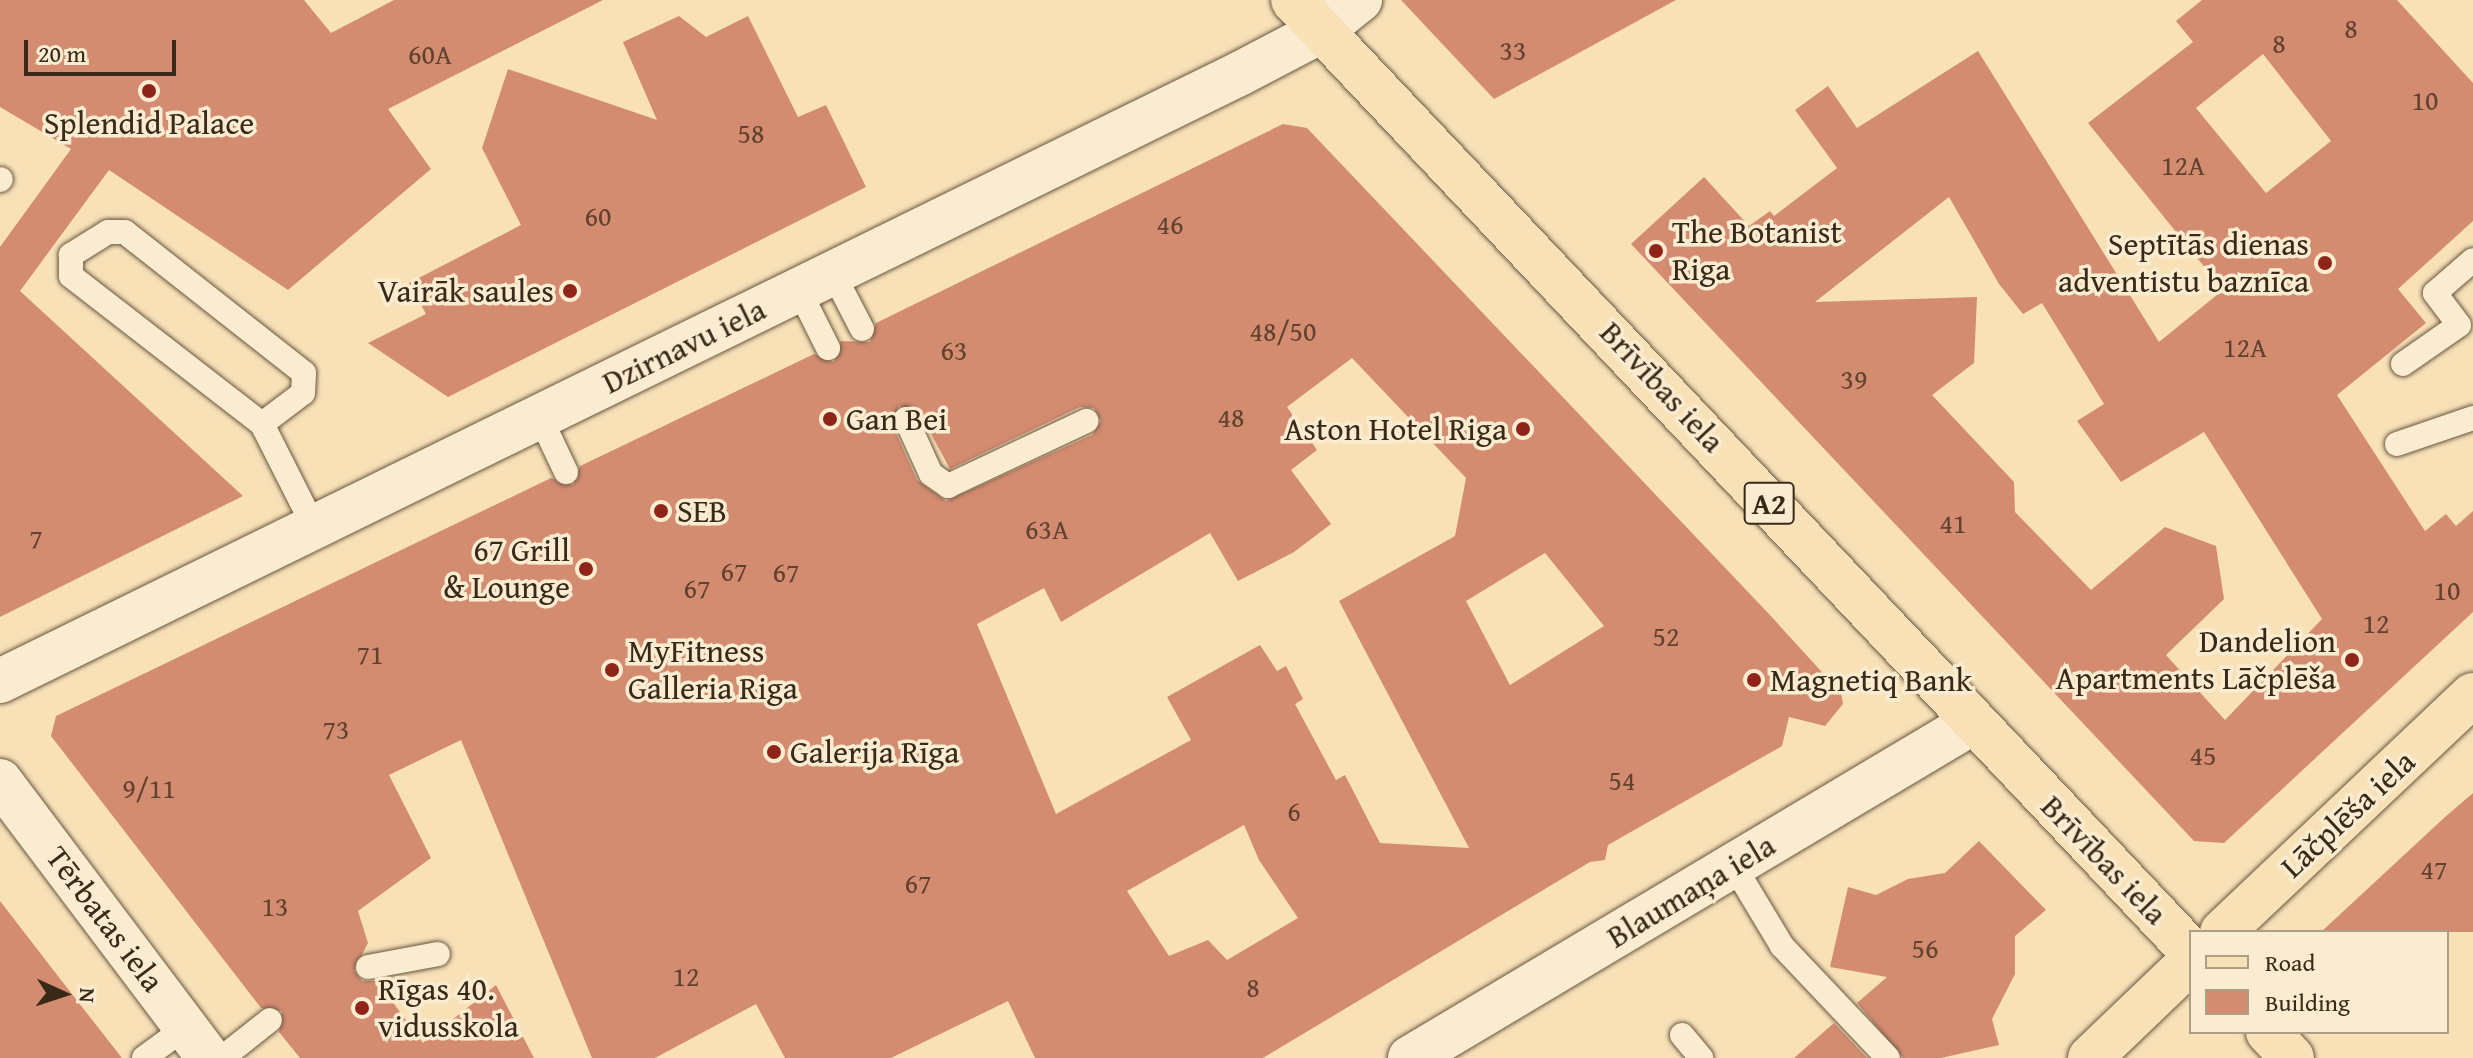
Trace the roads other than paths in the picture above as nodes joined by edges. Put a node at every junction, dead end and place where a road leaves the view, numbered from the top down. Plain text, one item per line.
1 (1360, 0) edge
2 (1307, 16) edge
3 (2473, 260) edge
4 (816, 281) junction
5 (862, 329) dead end
6 (828, 348) dead end
7 (2403, 364) dead end
8 (540, 417) junction
9 (2473, 418) edge
10 (906, 419) dead end
11 (1086, 421) dead end
12 (262, 424) junction
13 (2397, 444) dead end
14 (566, 472) dead end
15 (314, 527) junction
16 (0, 681) edge
17 (2473, 695) edge
18 (1972, 723) junction
19 (0, 781) edge
20 (1734, 866) junction
21 (2224, 930) edge
22 (2189, 949) edge
23 (438, 954) dead end
24 (2189, 963) edge
25 (368, 967) dead end
26 (270, 1020) dead end
27 (2270, 1034) edge
28 (1682, 1035) dead end
29 (198, 1043) edge
30 (144, 1058) edge
31 (222, 1058) edge
32 (1410, 1058) edge
33 (1701, 1058) edge
34 (1888, 1058) edge
35 (2090, 1058) edge
36 (2292, 1058) edge

1 - 2 street, Dzirnavu iela
2 - 4 street, Dzirnavu iela
2 - 18 main road, Brīvības iela / A2
3 - 7 lane
4 - 5 lane
4 - 6 lane
4 - 8 street, Dzirnavu iela
8 - 14 lane
8 - 15 street, Dzirnavu iela
9 - 13 lane
10 - 11 lane
12 - 12 lane
12 - 15 lane
15 - 16 street, Dzirnavu iela
17 - 21 main road, Lāčplēša iela
18 - 20 street, Blaumaņa iela
18 - 22 main road, Brīvības iela / A2
19 - 29 street, Tērbatas iela
20 - 32 street, Blaumaņa iela
20 - 34 lane
23 - 25 lane
24 - 35 main road
26 - 31 lane
27 - 36 main road
28 - 33 lane
29 - 30 lane

